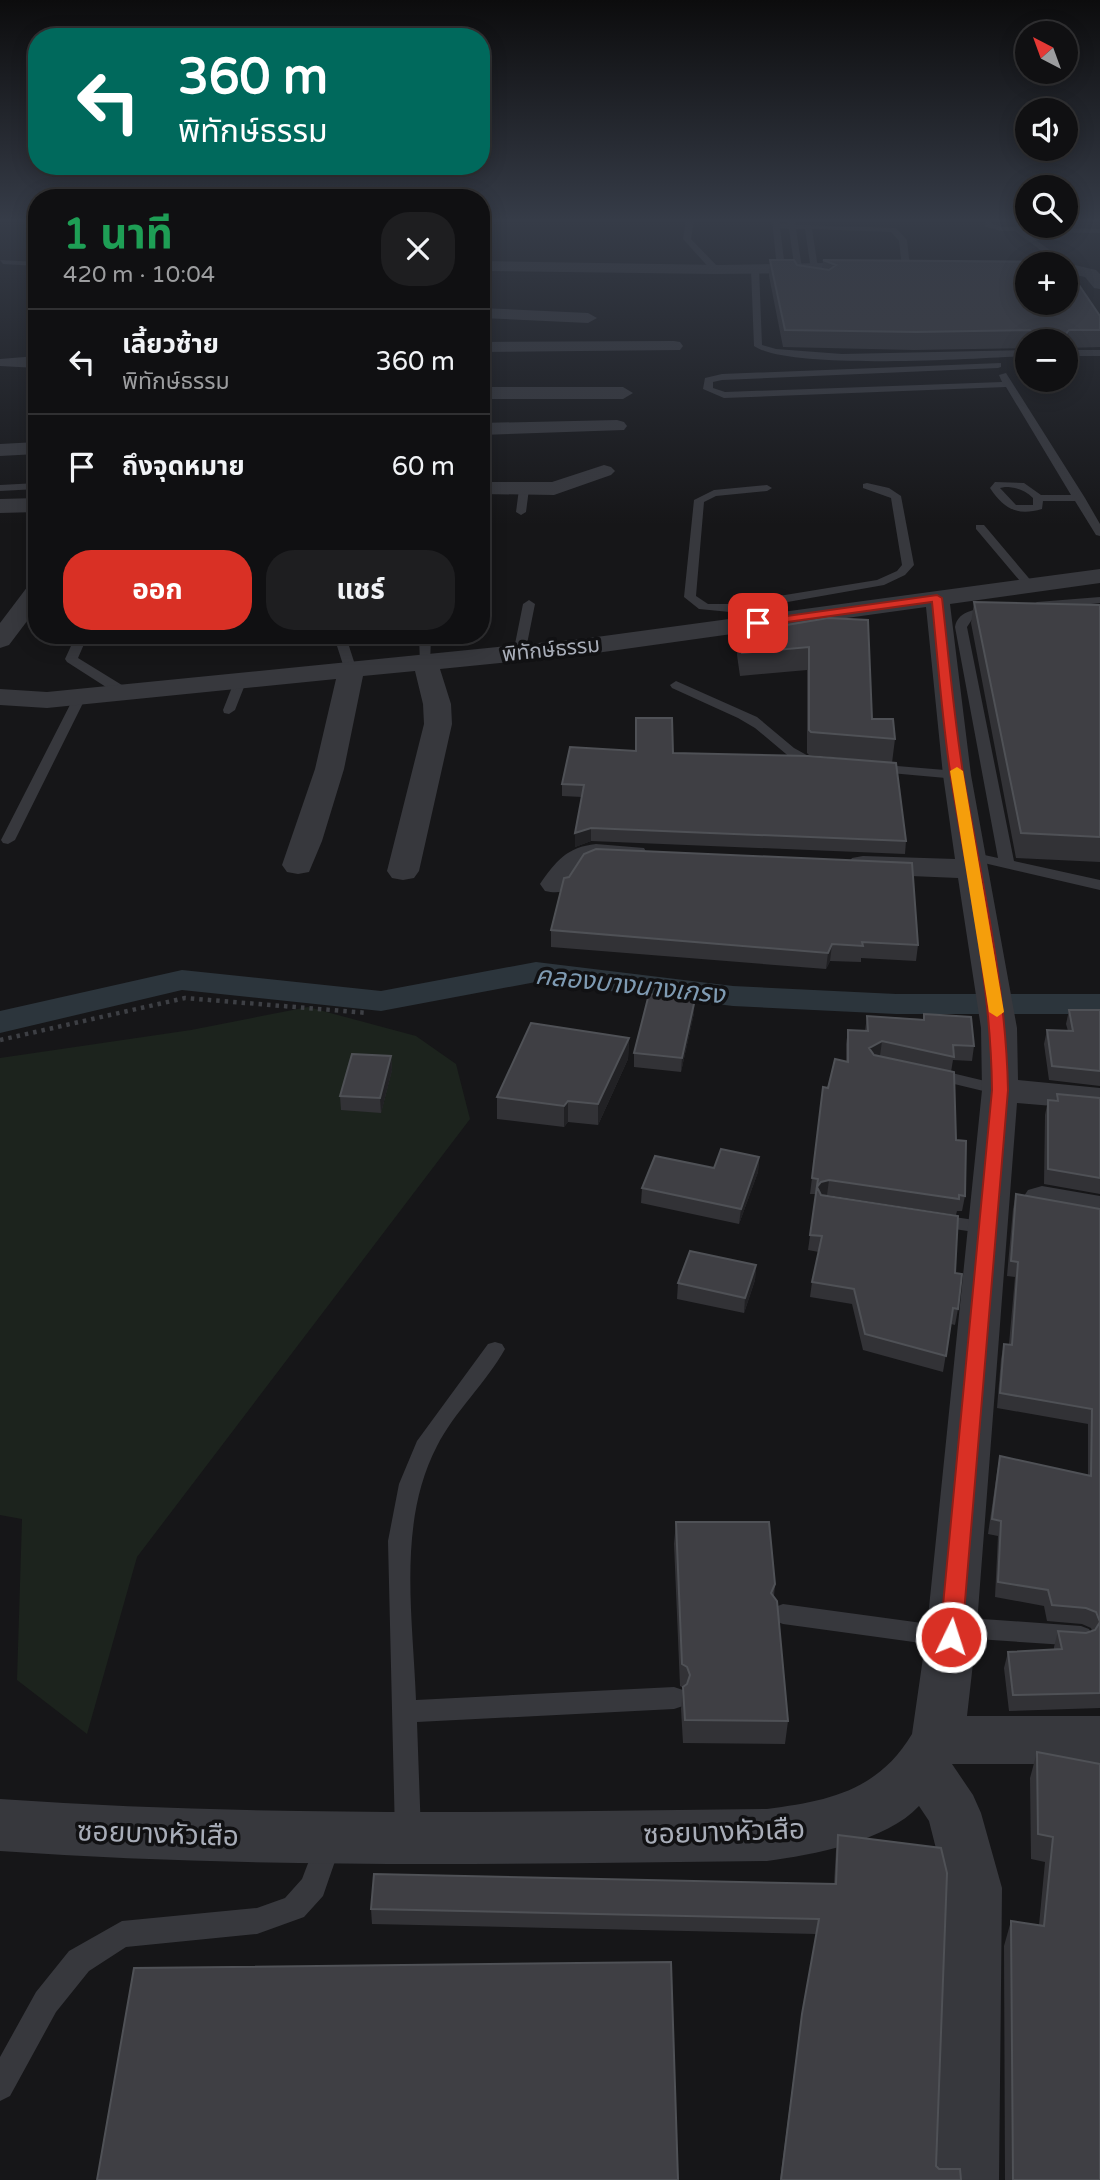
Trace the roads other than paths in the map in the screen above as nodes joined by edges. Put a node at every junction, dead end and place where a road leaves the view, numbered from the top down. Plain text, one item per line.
1 (757, 322) edge
2 (490, 346) edge
3 (674, 346) dead end
4 (1015, 353) edge
5 (1078, 353) edge
6 (1100, 353) edge
7 (990, 354) junction
8 (28, 362) edge
9 (7, 363) dead end
10 (998, 365) junction
11 (1009, 384) junction
12 (490, 393) edge
13 (623, 393) dead end
14 (617, 426) dead end
15 (490, 429) edge
16 (28, 448) edge
17 (0, 450) edge
18 (604, 471) dead end
19 (28, 486) edge
20 (867, 486) dead end
21 (0, 488) edge
22 (490, 488) edge
23 (768, 488) dead end
24 (524, 489) junction
25 (1038, 498) dead end
26 (1080, 498) junction
27 (28, 505) edge
28 (0, 506) edge
29 (521, 512) dead end
30 (980, 527) dead end
31 (1100, 533) edge
32 (1100, 576) edge
33 (815, 594) junction
34 (937, 598) junction
35 (28, 600) edge
36 (1020, 600) junction
37 (1100, 600) edge
38 (529, 604) dead end
39 (832, 613) junction
40 (1, 638) edge
41 (78, 644) edge
42 (425, 644) edge
43 (519, 654) junction
44 (347, 659) junction
45 (426, 664) junction
46 (240, 682) junction
47 (676, 685) dead end
48 (125, 693) junction
49 (0, 696) edge
50 (80, 697) junction
51 (229, 710) dead end
52 (832, 765) edge
53 (860, 767) edge
54 (957, 775) junction
55 (8, 841) dead end
56 (659, 856) edge
57 (972, 863) junction
58 (837, 864) edge
59 (1007, 864) junction
60 (298, 865) dead end
61 (403, 871) dead end
62 (556, 884) dead end
63 (1100, 885) edge
64 (992, 977) joint
65 (917, 1071) edge
66 (1000, 1090) junction
67 (1100, 1099) edge
68 (989, 1209) junction
69 (1100, 1209) edge
70 (921, 1218) edge
71 (495, 1349) dead end
72 (783, 1614) dead end
73 (951, 1632) junction
74 (1081, 1636) edge
75 (674, 1698) dead end
76 (405, 1712) junction
77 (1100, 1740) edge
78 (930, 1752) junction
79 (0, 1825) edge
80 (408, 1837) junction
81 (331, 1838) junction
82 (0, 2087) edge
83 (967, 2180) edge

1 - 7 lane
2 - 3 street
4 - 7 lane
5 - 6 lane
7 - 10 lane
8 - 9 street
10 - 11 lane
10 - 11 lane
11 - 26 lane
12 - 13 street
14 - 15 street
16 - 17 street
18 - 24 street
19 - 21 lane
20 - 33 lane
22 - 24 street
23 - 33 lane
24 - 29 lane
25 - 26 lane
26 - 31 lane
27 - 28 street
30 - 36 lane
32 - 36 street, พิทักษ์ธรรม
33 - 39 lane
34 - 36 street, พิทักษ์ธรรม
34 - 39 street, พิทักษ์ธรรม
34 - 54 street
35 - 40 street
36 - 37 lane
36 - 59 lane
38 - 43 lane
39 - 43 street, พิทักษ์ธรรม
41 - 48 lane
42 - 45 lane
43 - 45 street, พิทักษ์ธรรม
44 - 45 street, พิทักษ์ธรรม
44 - 46 street, พิทักษ์ธรรม
44 - 60 street
45 - 61 street
46 - 48 street, พิทักษ์ธรรม
46 - 51 lane
47 - 52 lane
48 - 50 street, พิทักษ์ธรรม
49 - 50 street, พิทักษ์ธรรม
50 - 55 lane
53 - 54 lane
54 - 57 street
56 - 62 street
57 - 58 street
57 - 59 lane
57 - 64 street
59 - 63 lane
64 - 66 street
65 - 66 lane
66 - 67 street
66 - 68 street
68 - 69 street
68 - 70 lane
68 - 73 street
71 - 76 lane
72 - 73 lane
73 - 74 lane
73 - 78 street
75 - 76 lane
76 - 80 lane
77 - 78 street
78 - 80 street, ซอยบางหัวเสือ
78 - 83 street
79 - 81 street, ซอยบางหัวเสือ
80 - 81 street, ซอยบางหัวเสือ
81 - 82 lane

